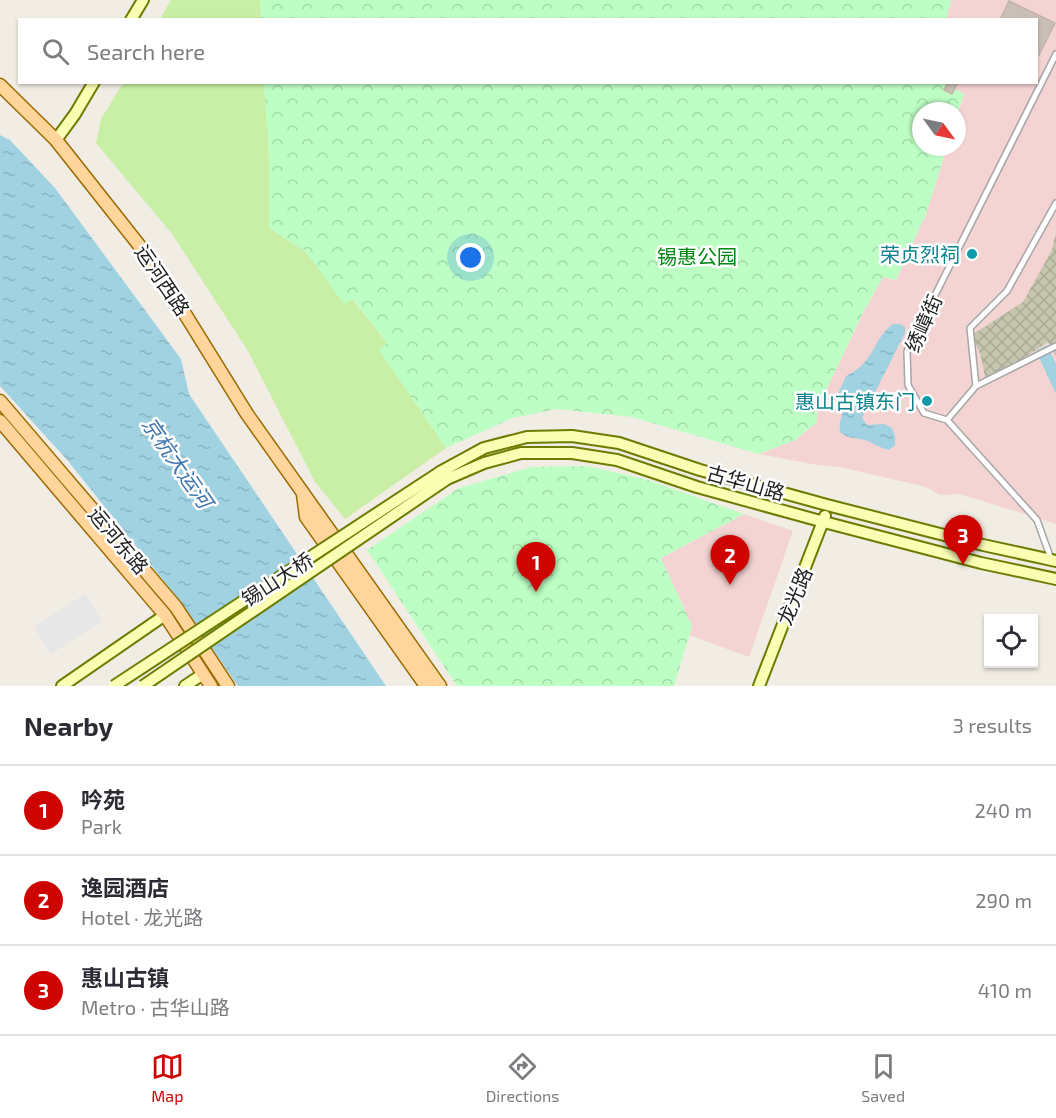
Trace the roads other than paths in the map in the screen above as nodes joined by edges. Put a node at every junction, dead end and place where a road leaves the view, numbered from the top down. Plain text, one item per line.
1 (143, 0) edge
2 (132, 18) edge
3 (1056, 54) edge
4 (93, 84) edge
5 (0, 85) edge
6 (56, 140) junction
7 (1056, 203) edge
8 (1056, 346) edge
9 (976, 386) junction
10 (0, 401) edge
11 (947, 420) junction
12 (0, 421) edge
13 (443, 475) junction
14 (303, 493) junction
15 (827, 506) junction
16 (824, 522) junction
17 (1054, 561) edge
18 (1056, 579) edge
19 (165, 615) junction
20 (203, 674) junction
21 (62, 686) edge
22 (114, 686) edge
23 (143, 686) edge
24 (185, 686) edge
25 (211, 686) edge
26 (228, 686) edge
27 (426, 686) edge
28 (440, 686) edge
29 (759, 686) edge

1 - 2 main road
3 - 11 street, 绣嶂街
4 - 6 main road
5 - 6 main road, 运河西路
6 - 14 main road, 运河西路
7 - 9 street
8 - 9 street
9 - 11 street
10 - 26 main road, 运河东路
11 - 17 street, 绣嶂街
12 - 19 main road, 运河东路
13 - 15 main road, 古华山路
13 - 16 main road, 古华山路
13 - 22 main road, 锡山大桥, bridge
13 - 23 main road, 锡山大桥, bridge
14 - 27 main road, 运河西路
14 - 28 main road, 运河西路
15 - 16 main road, 龙光路
15 - 17 main road, 古华山路
16 - 18 main road, 古华山路
16 - 29 main road, 龙光路
19 - 20 main road, 运河东路
19 - 21 main road
20 - 24 main road
20 - 25 main road, 运河东路

